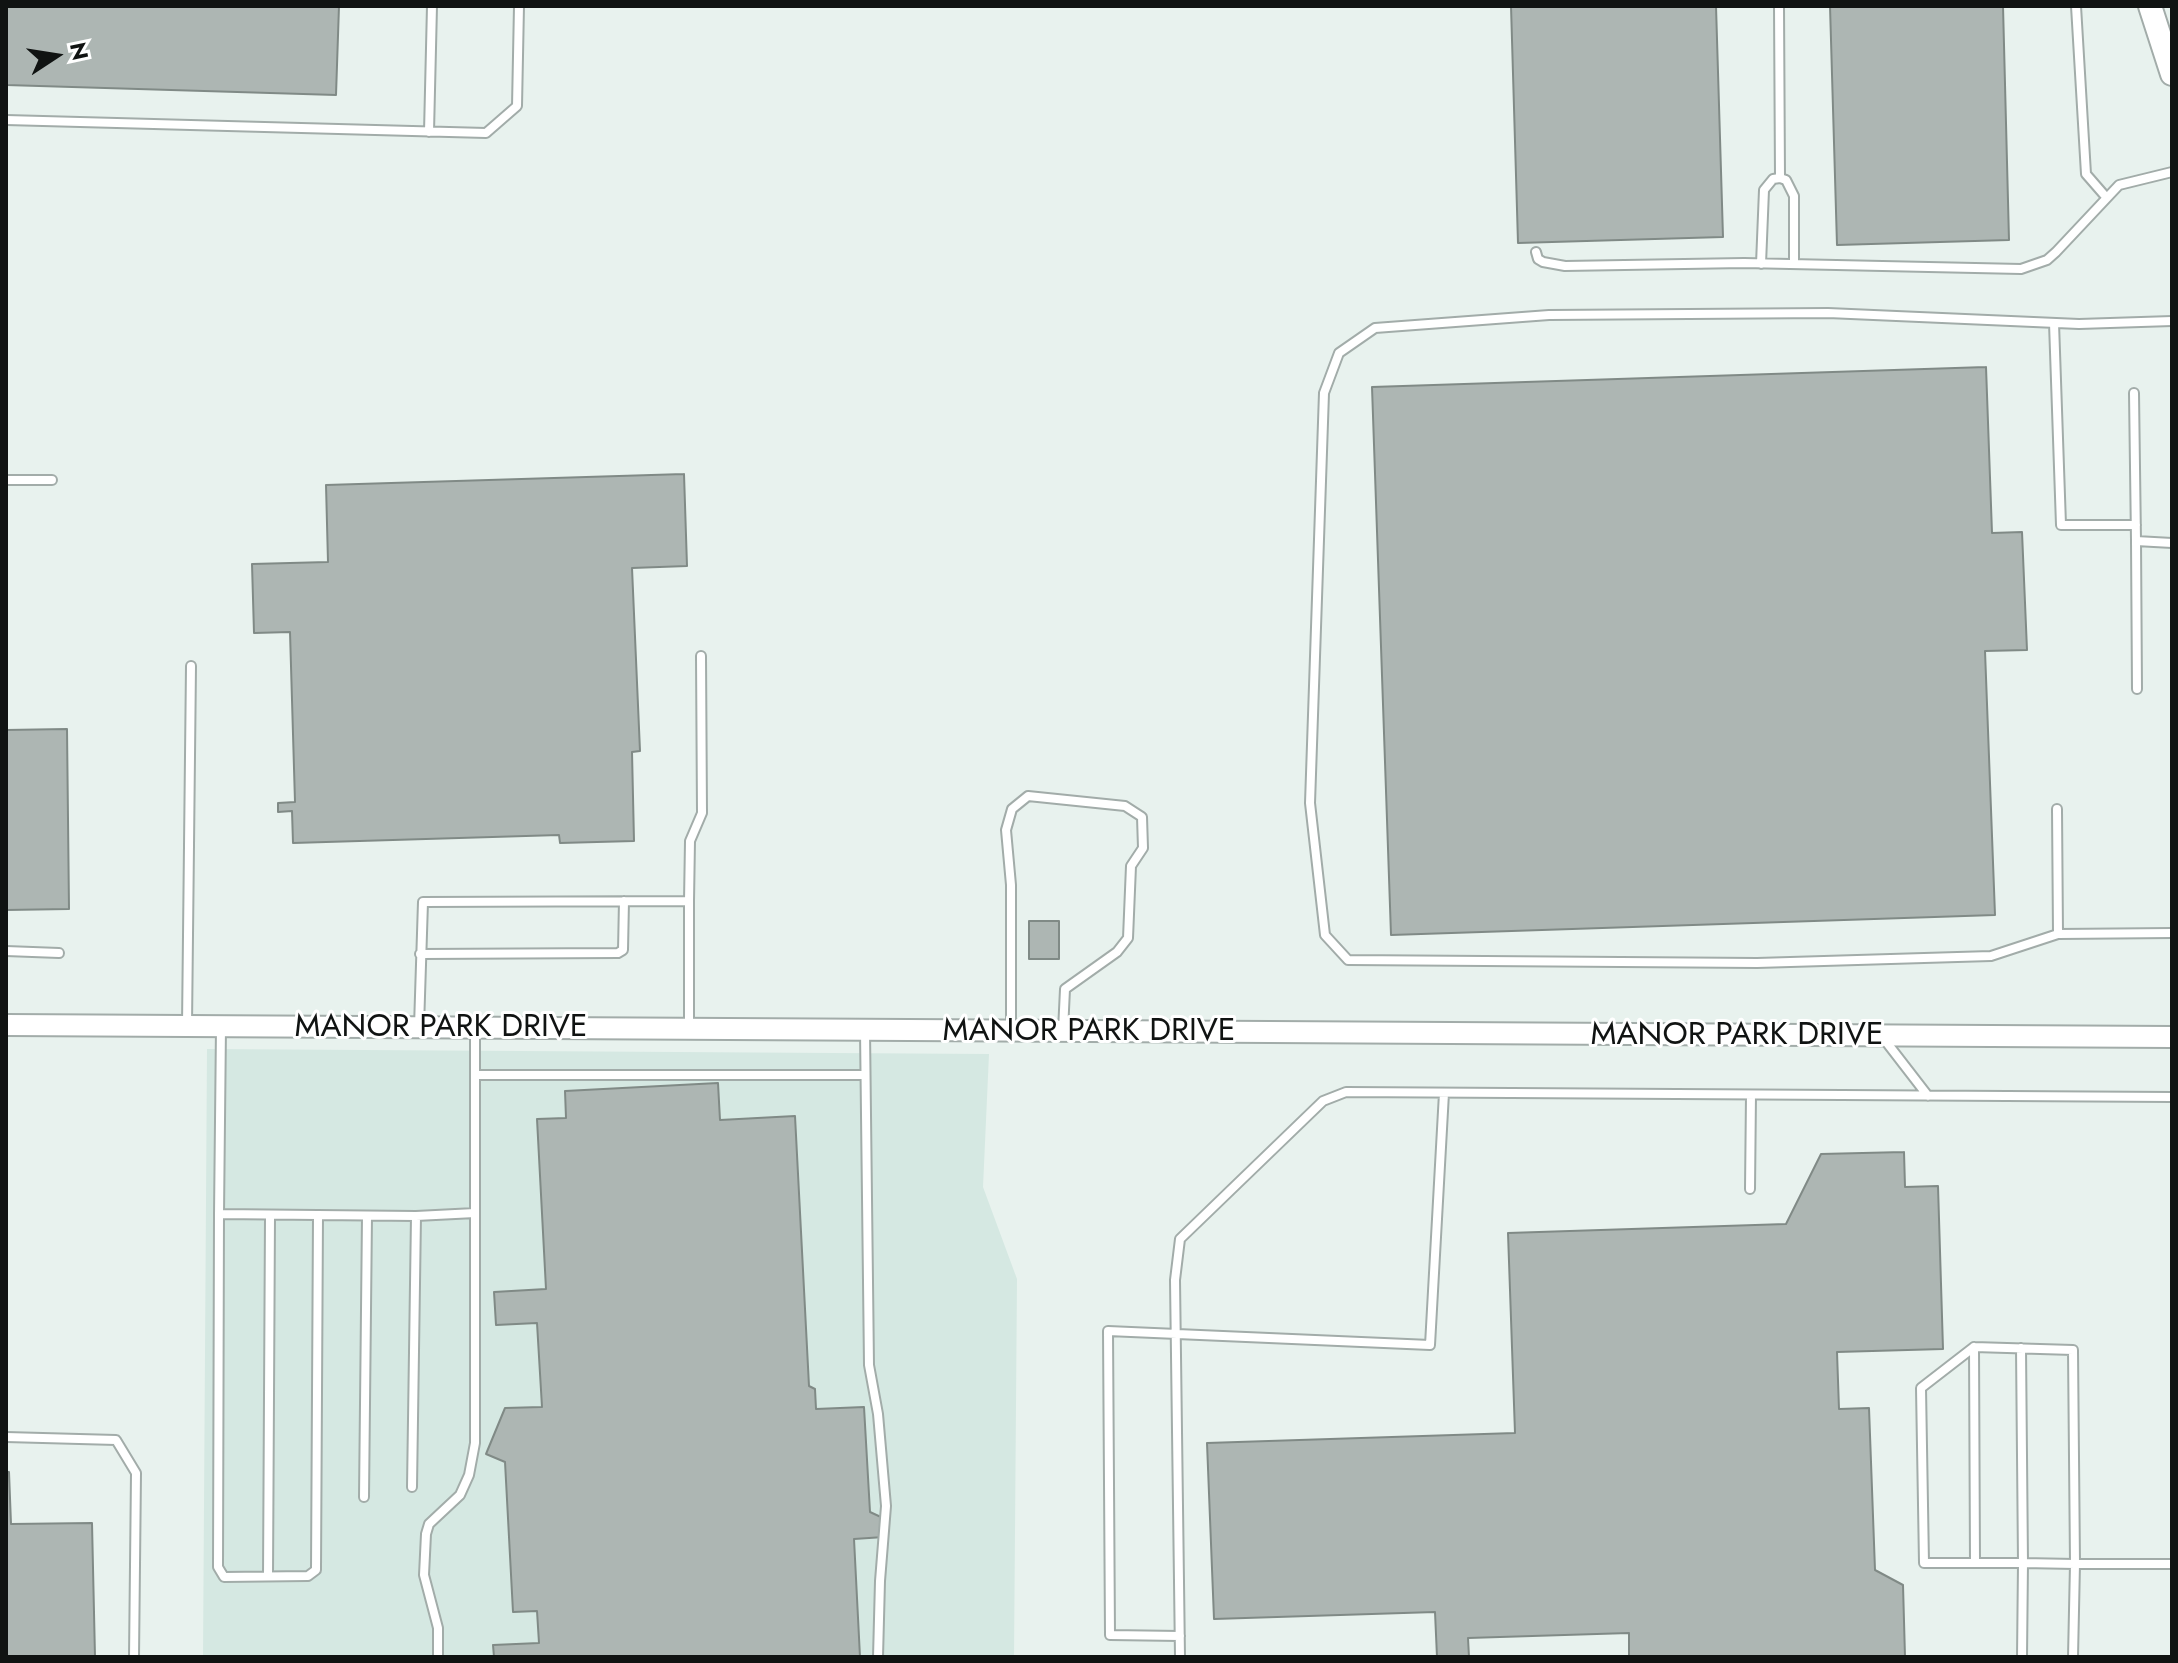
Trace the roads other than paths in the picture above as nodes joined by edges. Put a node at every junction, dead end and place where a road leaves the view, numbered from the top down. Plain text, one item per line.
1 (432, 6) edge
2 (519, 6) edge
3 (1779, 6) edge
4 (2076, 6) edge
5 (2150, 6) edge
6 (2172, 74) edge
7 (6, 120) edge
8 (429, 132) junction
9 (2172, 172) edge
10 (1780, 178) junction
11 (2106, 197) junction
12 (1536, 252) dead end
13 (1761, 264) junction
14 (1794, 264) junction
15 (2172, 321) edge
16 (2054, 323) junction
17 (2134, 393) dead end
18 (6, 480) edge
19 (52, 480) dead end
20 (2136, 525) junction
21 (2136, 541) junction
22 (2172, 543) edge
23 (701, 656) dead end
24 (191, 666) dead end
25 (2137, 689) dead end
26 (2057, 809) dead end
27 (624, 901) junction
28 (689, 901) junction
29 (2172, 933) edge
30 (2058, 934) junction
31 (6, 951) edge
32 (59, 953) dead end
33 (420, 954) junction
34 (6, 1025) edge
35 (187, 1026) junction
36 (221, 1027) junction
37 (419, 1028) junction
38 (475, 1028) junction
39 (689, 1029) junction
40 (865, 1030) junction
41 (1011, 1031) junction
42 (1063, 1031) junction
43 (1882, 1036) junction
44 (2172, 1037) edge
45 (475, 1075) junction
46 (865, 1075) junction
47 (1444, 1093) junction
48 (1751, 1095) junction
49 (1928, 1096) junction
50 (2172, 1097) edge
51 (1750, 1189) dead end
52 (475, 1213) junction
53 (219, 1214) junction
54 (270, 1216) junction
55 (318, 1216) junction
56 (367, 1216) junction
57 (416, 1216) junction
58 (1176, 1334) junction
59 (1974, 1347) junction
60 (2021, 1348) junction
61 (6, 1437) edge
62 (412, 1487) dead end
63 (364, 1497) dead end
64 (1975, 1563) junction
65 (2023, 1563) junction
66 (2075, 1564) junction
67 (2172, 1564) edge
68 (268, 1576) junction
69 (1180, 1636) junction
70 (134, 1657) edge
71 (438, 1657) edge
72 (878, 1657) edge
73 (1180, 1657) edge
74 (2022, 1657) edge
75 (2073, 1657) edge

1 - 8 lane
2 - 8 lane
3 - 10 lane
4 - 11 lane
5 - 6 main road
7 - 8 lane
9 - 11 lane
10 - 13 lane
10 - 14 lane
11 - 14 lane
12 - 13 lane
13 - 14 lane
15 - 16 lane
16 - 20 lane
16 - 30 lane
17 - 20 lane
18 - 19 lane
20 - 21 lane
21 - 22 lane
21 - 25 lane
23 - 28 lane
24 - 35 lane
26 - 30 lane
27 - 28 lane
27 - 33 lane
27 - 33 lane
28 - 39 lane
29 - 30 lane
31 - 32 lane
33 - 37 lane
34 - 35 street, MANOR PARK DRIVE
35 - 36 street, MANOR PARK DRIVE
36 - 37 street, MANOR PARK DRIVE
36 - 53 lane
37 - 38 street, MANOR PARK DRIVE
38 - 39 street, MANOR PARK DRIVE
38 - 45 lane
39 - 40 street, MANOR PARK DRIVE
40 - 41 street, MANOR PARK DRIVE
40 - 46 lane
41 - 42 street, MANOR PARK DRIVE
41 - 42 lane
42 - 43 street, MANOR PARK DRIVE
43 - 44 street, MANOR PARK DRIVE
43 - 49 lane
45 - 46 lane
45 - 52 lane
46 - 72 lane
47 - 48 lane
47 - 58 lane
47 - 58 lane
48 - 49 lane
48 - 51 lane
49 - 50 lane
52 - 57 lane
52 - 71 lane
53 - 54 lane
53 - 68 lane
54 - 55 lane
54 - 68 lane
55 - 56 lane
55 - 68 lane
56 - 57 lane
56 - 63 lane
57 - 62 lane
58 - 69 lane
58 - 69 lane
59 - 60 lane
59 - 64 lane
59 - 64 lane
60 - 65 lane
60 - 66 lane
61 - 70 lane
64 - 65 lane
65 - 66 lane
65 - 74 lane
66 - 67 lane
66 - 75 lane
69 - 73 lane

